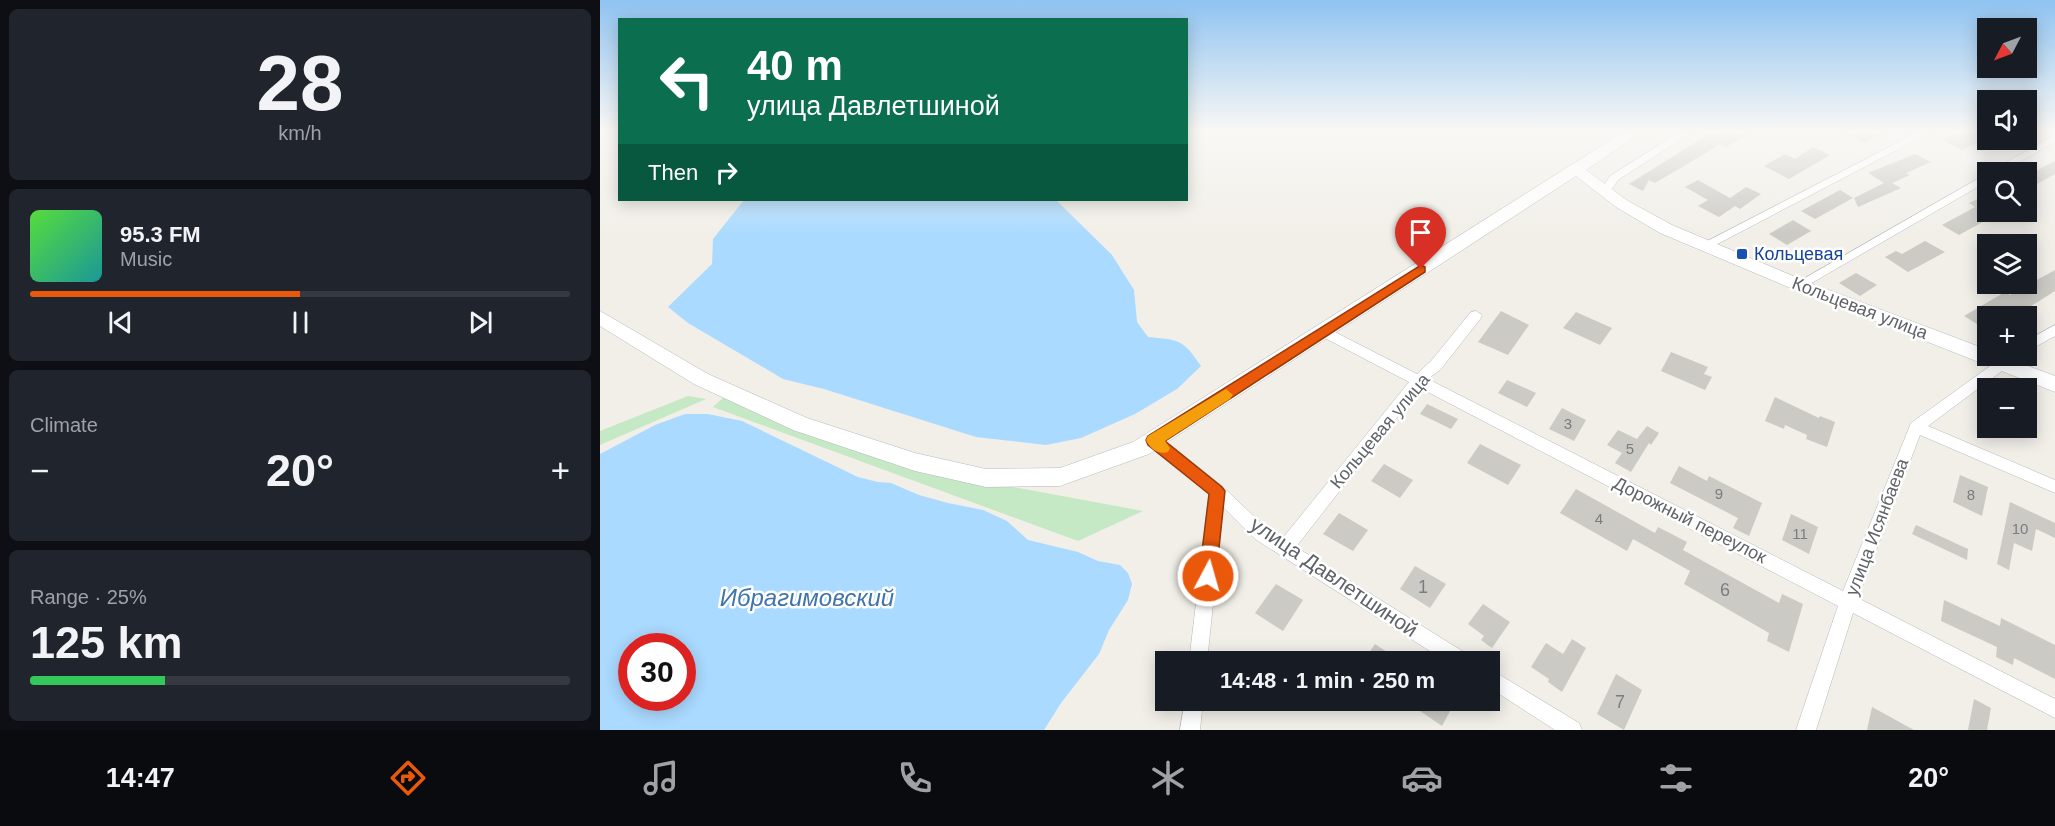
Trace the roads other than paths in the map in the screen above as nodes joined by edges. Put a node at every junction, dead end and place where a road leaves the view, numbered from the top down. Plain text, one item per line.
1 (1582, 165) edge
2 (1635, 165) edge
3 (1862, 165) edge
4 (1576, 169) junction
5 (1977, 182) edge
6 (1606, 190) junction
7 (1704, 246) junction
8 (1799, 285) junction
9 (1476, 315) dead end
10 (600, 317) edge
11 (2055, 330) edge
12 (1323, 332) junction
13 (2037, 341) edge
14 (1977, 348) edge
15 (1998, 366) edge
16 (2020, 366) edge
17 (1418, 380) junction
18 (2055, 384) edge
19 (1916, 427) junction
20 (1154, 440) junction
21 (2055, 488) edge
22 (1217, 491) junction
23 (1285, 548) junction
24 (1848, 601) junction
25 (1199, 651) edge
26 (1447, 651) edge
27 (1500, 684) edge
28 (2055, 709) edge
29 (1193, 711) edge
30 (1190, 730) edge
31 (1572, 730) edge
32 (1806, 730) edge

1 - 4 main road
2 - 6 street
3 - 7 street
4 - 6 main road, Кольцевая улица
4 - 12 main road
5 - 8 street
6 - 7 main road, Кольцевая улица
7 - 8 main road, Кольцевая улица
8 - 14 main road, Кольцевая улица
9 - 17 street, Кольцевая улица
10 - 20 main road
11 - 13 street
12 - 17 street, Дорожный переулок
12 - 20 main road
15 - 19 street
16 - 18 main road, Кольцевая улица
17 - 23 street, Кольцевая улица
17 - 24 street, Дорожный переулок
19 - 21 street
19 - 24 street, улица Исянбаева
20 - 22 street, улица Давлетшиной
22 - 23 street, улица Давлетшиной
22 - 25 street
23 - 26 street, улица Давлетшиной
24 - 28 street, Дорожный переулок
24 - 32 street, улица Исянбаева
27 - 31 street
29 - 30 street

